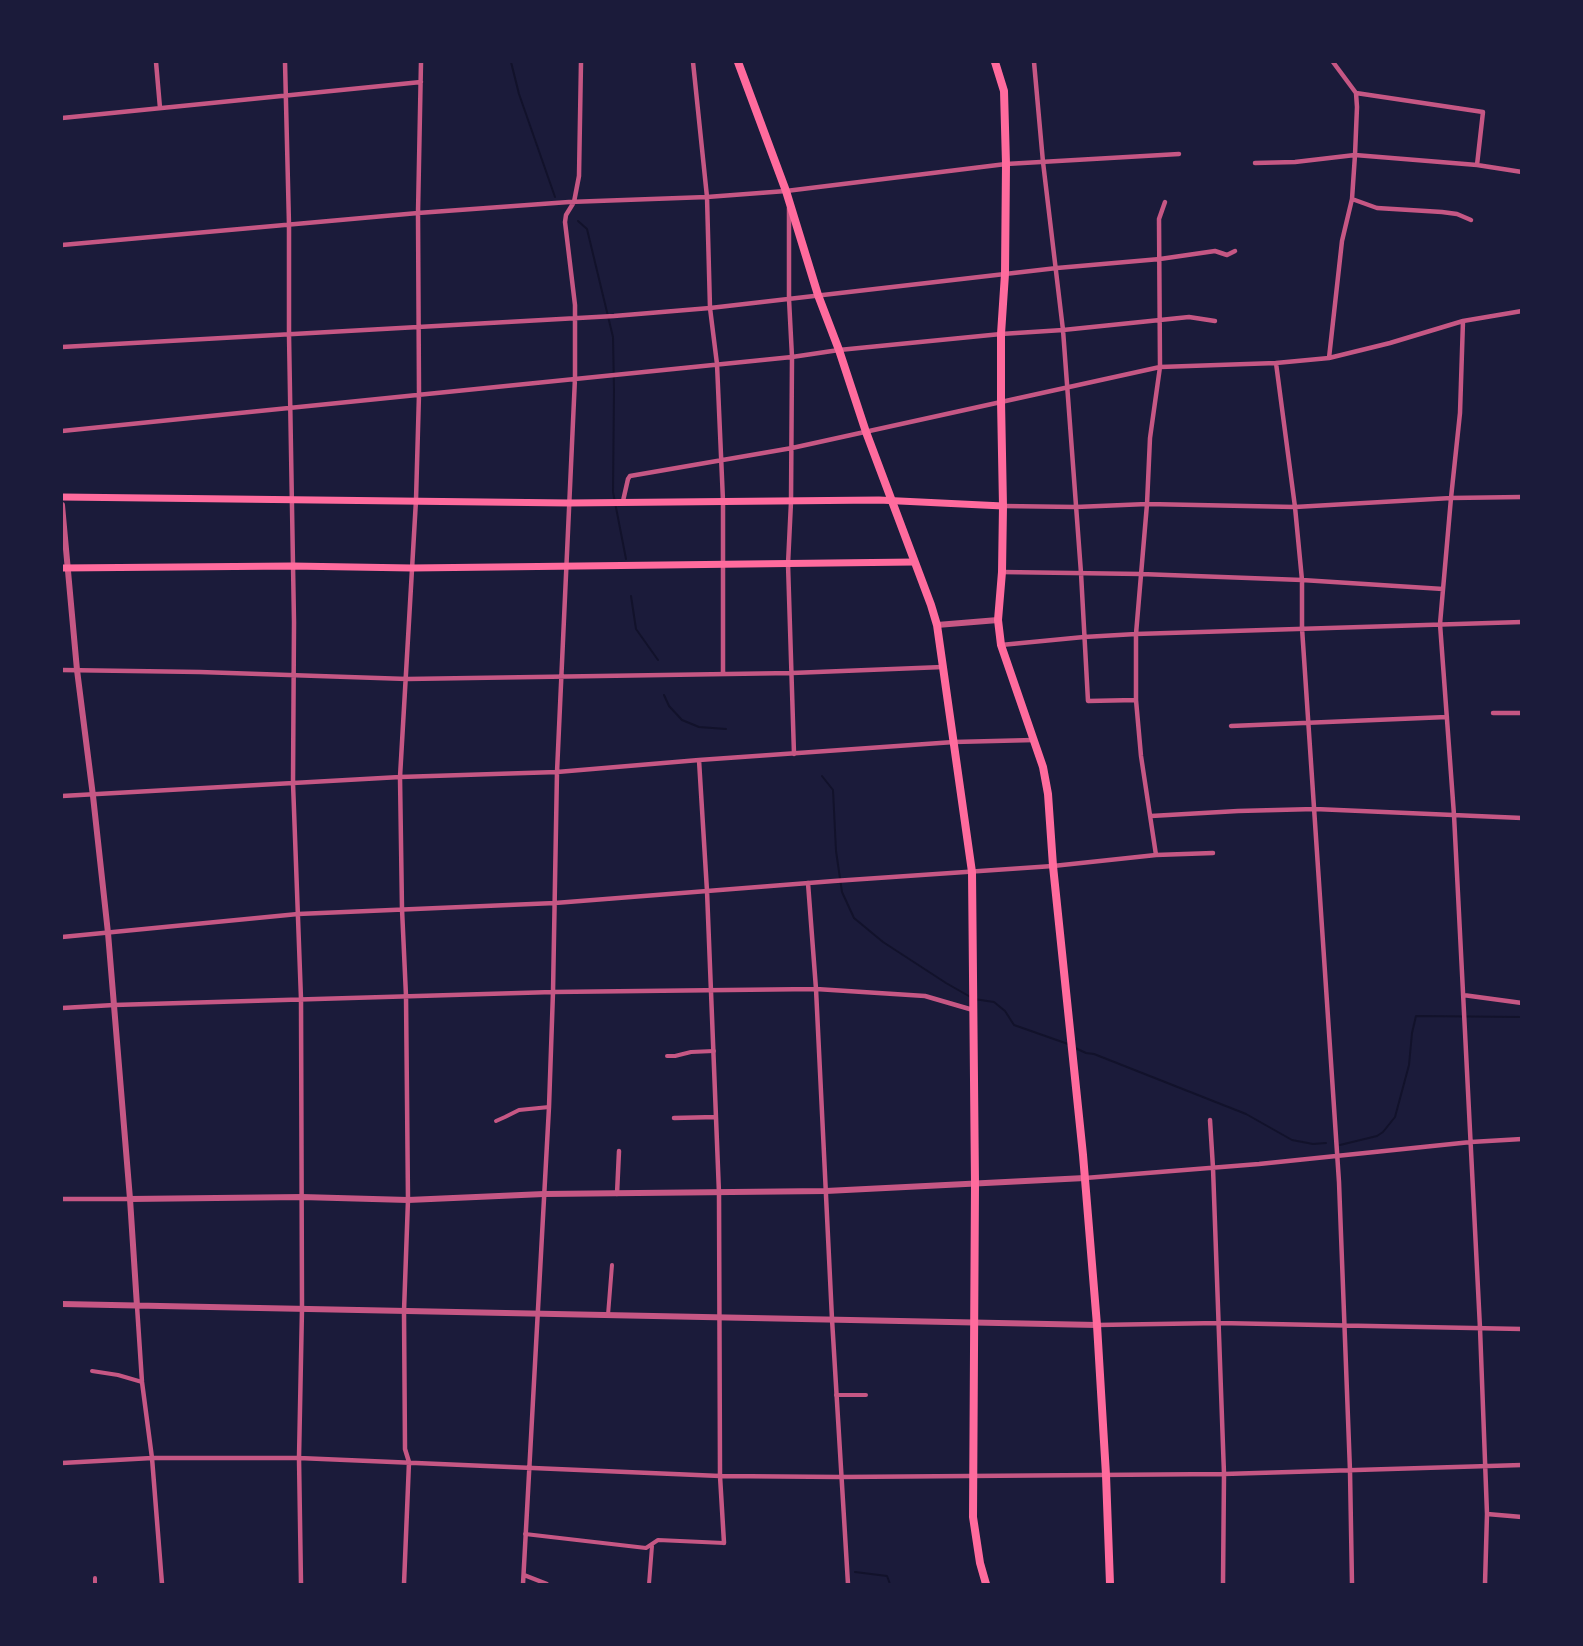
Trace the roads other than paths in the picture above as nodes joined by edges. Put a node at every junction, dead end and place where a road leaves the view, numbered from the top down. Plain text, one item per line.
1 (156, 62) edge
2 (285, 62) edge
3 (421, 62) edge
4 (581, 62) edge
5 (693, 62) edge
6 (738, 62) edge
7 (995, 62) edge
8 (1034, 62) edge
9 (1333, 62) edge
10 (421, 82) junction
11 (1356, 93) junction
12 (287, 95) junction
13 (160, 108) junction
14 (62, 118) edge
15 (1179, 154) dead end
16 (1355, 155) junction
17 (1043, 162) junction
18 (1006, 164) junction
19 (1255, 164) dead end
20 (1477, 165) junction
21 (1521, 172) edge
22 (787, 195) junction
23 (707, 197) junction
24 (1352, 198) junction
25 (574, 202) junction
26 (1166, 202) dead end
27 (418, 213) junction
28 (1471, 220) dead end
29 (289, 225) junction
30 (62, 245) edge
31 (1235, 251) dead end
32 (1160, 259) junction
33 (1057, 268) junction
34 (1005, 274) junction
35 (818, 295) junction
36 (789, 299) junction
37 (710, 308) junction
38 (1521, 312) edge
39 (575, 318) junction
40 (1159, 320) junction
41 (1215, 321) dead end
42 (1463, 321) junction
43 (417, 327) junction
44 (1063, 330) junction
45 (1002, 334) junction
46 (289, 335) junction
47 (62, 347) edge
48 (839, 350) junction
49 (792, 357) junction
50 (1329, 358) junction
51 (1276, 363) junction
52 (717, 364) junction
53 (1160, 367) junction
54 (575, 378) junction
55 (1067, 386) junction
56 (418, 394) junction
57 (1001, 401) junction
58 (291, 407) junction
59 (62, 430) edge
60 (866, 432) junction
61 (792, 448) junction
62 (722, 461) junction
63 (62, 497) edge
64 (1521, 497) edge
65 (1450, 498) junction
66 (291, 500) junction
67 (416, 500) junction
68 (620, 501) junction
69 (723, 501) junction
70 (891, 501) junction
71 (792, 502) junction
72 (569, 503) junction
73 (1147, 504) junction
74 (62, 505) edge
75 (1003, 506) junction
76 (1076, 507) junction
77 (1295, 507) junction
78 (914, 562) junction
79 (788, 564) junction
80 (723, 565) junction
81 (292, 566) junction
82 (566, 566) junction
83 (64, 568) edge
84 (412, 568) junction
85 (1002, 572) junction
86 (1081, 573) junction
87 (1141, 574) junction
88 (1302, 580) junction
89 (1443, 589) junction
90 (998, 620) junction
91 (1521, 622) edge
92 (1440, 624) junction
93 (937, 625) junction
94 (1302, 628) junction
95 (1136, 634) junction
96 (1084, 637) junction
97 (1000, 645) junction
98 (943, 667) junction
99 (62, 670) edge
100 (77, 670) junction
101 (792, 673) junction
102 (723, 674) junction
103 (294, 676) junction
104 (561, 677) junction
105 (407, 679) junction
106 (1136, 700) junction
107 (1493, 713) dead end
108 (1521, 713) edge
109 (1447, 717) junction
110 (1309, 723) junction
111 (1231, 726) dead end
112 (1034, 740) junction
113 (954, 742) junction
114 (794, 754) junction
115 (699, 760) junction
116 (557, 772) junction
117 (400, 777) junction
118 (293, 783) junction
119 (62, 796) edge
120 (93, 796) junction
121 (1315, 809) junction
122 (1454, 815) junction
123 (1150, 816) junction
124 (1521, 818) edge
125 (1213, 853) dead end
126 (1156, 855) junction
127 (1053, 866) junction
128 (972, 872) junction
129 (808, 883) junction
130 (707, 891) junction
131 (555, 903) junction
132 (402, 909) junction
133 (298, 914) junction
134 (108, 933) junction
135 (62, 937) edge
136 (816, 989) junction
137 (711, 990) junction
138 (553, 992) junction
139 (1463, 995) junction
140 (406, 996) junction
141 (301, 999) junction
142 (1521, 1003) edge
143 (114, 1005) junction
144 (62, 1008) edge
145 (973, 1008) junction
146 (714, 1051) junction
147 (667, 1056) dead end
148 (549, 1107) junction
149 (716, 1117) junction
150 (674, 1118) dead end
151 (496, 1120) dead end
152 (1210, 1120) dead end
153 (1521, 1139) edge
154 (1471, 1142) junction
155 (619, 1151) dead end
156 (1338, 1155) junction
157 (1213, 1168) junction
158 (1085, 1178) junction
159 (975, 1184) junction
160 (826, 1191) junction
161 (719, 1193) junction
162 (544, 1194) junction
163 (617, 1194) junction
164 (302, 1197) junction
165 (62, 1199) edge
166 (130, 1199) junction
167 (408, 1200) junction
168 (612, 1265) dead end
169 (62, 1304) edge
170 (137, 1306) junction
171 (302, 1309) junction
172 (404, 1311) junction
173 (537, 1314) junction
174 (608, 1315) junction
175 (720, 1317) junction
176 (832, 1319) junction
177 (975, 1322) junction
178 (1219, 1323) junction
179 (1096, 1325) junction
180 (1345, 1326) junction
181 (1480, 1328) junction
182 (1521, 1329) edge
183 (92, 1371) dead end
184 (142, 1382) junction
185 (836, 1395) junction
186 (866, 1395) dead end
187 (152, 1458) junction
188 (299, 1458) junction
189 (62, 1462) edge
190 (409, 1462) junction
191 (1485, 1466) junction
192 (1521, 1466) edge
193 (529, 1467) junction
194 (1350, 1471) junction
195 (1224, 1474) junction
196 (1106, 1475) junction
197 (720, 1476) junction
198 (841, 1477) junction
199 (973, 1477) junction
200 (1487, 1514) junction
201 (1521, 1516) edge
202 (525, 1534) junction
203 (724, 1543) joint
204 (652, 1545) junction
205 (524, 1575) junction
206 (94, 1578) dead end
207 (95, 1584) edge
208 (162, 1584) edge
209 (301, 1584) edge
210 (404, 1584) edge
211 (523, 1584) edge
212 (547, 1584) edge
213 (649, 1584) edge
214 (848, 1584) edge
215 (986, 1584) edge
216 (1110, 1584) edge
217 (1223, 1584) edge
218 (1352, 1584) edge
219 (1485, 1584) edge

1 - 13 street
2 - 12 street
3 - 10 street
4 - 25 street
5 - 23 street
6 - 22 main road
7 - 18 main road
8 - 17 street
9 - 11 street
10 - 12 street
10 - 27 street
11 - 16 street
11 - 20 street
12 - 13 street
12 - 29 street
13 - 14 street
15 - 17 street
16 - 19 street
16 - 20 street
16 - 24 street
17 - 18 street
17 - 33 street
18 - 22 street
18 - 34 main road
20 - 21 street
22 - 23 street
22 - 35 main road
22 - 36 street
23 - 25 street
23 - 37 street
24 - 28 street
24 - 50 street
25 - 27 street
25 - 39 street
26 - 32 street
27 - 29 street
27 - 43 street
29 - 30 street
29 - 46 street
31 - 32 street
32 - 33 street
32 - 40 street
33 - 34 street
33 - 44 street
34 - 35 street
34 - 45 main road
35 - 36 street
35 - 48 main road
36 - 37 street
36 - 49 street
37 - 39 street
37 - 52 street
38 - 42 street
39 - 43 street
39 - 54 street
40 - 41 street
40 - 44 street
40 - 53 street
42 - 50 street
42 - 65 street
43 - 46 street
43 - 56 street
44 - 45 street
44 - 55 street
45 - 48 street
45 - 57 main road
46 - 47 street
46 - 58 street
48 - 49 street
48 - 60 main road
49 - 52 street
49 - 61 street
50 - 51 street
51 - 53 street
51 - 77 street
52 - 54 street
52 - 62 street
53 - 55 street
53 - 73 street
54 - 56 street
54 - 72 street
55 - 57 street
55 - 76 street
56 - 58 street
56 - 67 street
57 - 60 street
57 - 75 main road
58 - 59 street
58 - 66 street
60 - 61 street
60 - 70 main road
61 - 62 street
61 - 71 street
62 - 68 street
62 - 69 street
63 - 66 main road
64 - 65 street
65 - 77 street
65 - 89 street
66 - 67 main road
66 - 81 street
67 - 72 main road
67 - 84 street
68 - 69 main road
68 - 72 main road
69 - 71 main road
69 - 80 street
70 - 71 main road
70 - 75 main road
70 - 78 main road
71 - 79 street
72 - 82 street
73 - 76 street
73 - 77 street
73 - 87 street
74 - 83 street
75 - 76 street
75 - 85 main road
76 - 86 street
77 - 88 street
78 - 79 main road
78 - 93 main road
79 - 80 main road
79 - 101 street
80 - 82 main road
80 - 102 street
81 - 83 main road
81 - 84 main road
81 - 103 street
82 - 84 main road
82 - 104 street
83 - 100 street
84 - 105 street
85 - 86 street
85 - 90 main road
86 - 87 street
86 - 96 street
87 - 88 street
87 - 95 street
88 - 89 street
88 - 94 street
89 - 92 street
90 - 93 street
90 - 97 main road
91 - 92 street
92 - 94 street
92 - 109 street
93 - 98 main road
94 - 95 street
94 - 110 street
95 - 96 street
95 - 106 street
96 - 97 street
96 - 106 street
97 - 112 main road
98 - 101 street
98 - 113 main road
99 - 100 street
100 - 103 street
100 - 120 street
101 - 102 street
101 - 114 street
102 - 104 street
103 - 105 street
103 - 118 street
104 - 105 street
104 - 116 street
105 - 117 street
106 - 123 street
107 - 108 street
109 - 110 street
109 - 122 street
110 - 111 street
110 - 121 street
112 - 113 street
112 - 127 main road
113 - 114 street
113 - 128 main road
114 - 115 street
115 - 116 street
115 - 130 street
116 - 117 street
116 - 131 street
117 - 118 street
117 - 132 street
118 - 120 street
118 - 133 street
119 - 120 street
120 - 134 street
121 - 122 street
121 - 123 street
121 - 156 street
122 - 124 street
122 - 139 street
123 - 126 street
125 - 126 street
126 - 127 street
127 - 128 street
127 - 158 main road
128 - 129 street
128 - 145 main road
129 - 130 street
129 - 136 street
130 - 131 street
130 - 137 street
131 - 132 street
131 - 138 street
132 - 133 street
132 - 140 street
133 - 134 street
133 - 141 street
134 - 135 street
134 - 143 street
136 - 137 street
136 - 145 street
136 - 160 street
137 - 138 street
137 - 146 street
138 - 140 street
138 - 148 street
139 - 142 street
139 - 154 street
140 - 141 street
140 - 167 street
141 - 143 street
141 - 164 street
143 - 144 street
143 - 166 street
145 - 159 main road
146 - 147 street
146 - 149 street
148 - 151 street
148 - 162 street
149 - 150 street
149 - 161 street
152 - 157 street
153 - 154 street
154 - 156 street
154 - 181 street
155 - 163 street
156 - 157 street
156 - 180 street
157 - 158 street
157 - 178 street
158 - 159 street
158 - 179 main road
159 - 160 street
159 - 177 main road
160 - 161 street
160 - 176 street
161 - 163 street
161 - 175 street
162 - 163 street
162 - 167 street
162 - 173 street
164 - 166 street
164 - 167 street
164 - 171 street
165 - 166 street
166 - 170 street
167 - 172 street
168 - 174 street
169 - 170 street
170 - 171 street
170 - 184 street
171 - 172 street
171 - 188 street
172 - 173 street
172 - 190 street
173 - 174 street
173 - 193 street
174 - 175 street
175 - 176 street
175 - 197 street
176 - 177 street
176 - 185 street
177 - 179 street
177 - 199 main road
178 - 179 street
178 - 180 street
178 - 195 street
179 - 196 main road
180 - 181 street
180 - 194 street
181 - 182 street
181 - 191 street
183 - 184 street
184 - 187 street
185 - 186 street
185 - 198 street
187 - 188 street
187 - 189 street
187 - 208 street
188 - 190 street
188 - 209 street
190 - 193 street
190 - 210 street
191 - 192 street
191 - 194 street
191 - 200 street
193 - 197 street
193 - 202 street
194 - 195 street
194 - 218 street
195 - 196 street
195 - 217 street
196 - 199 street
196 - 216 main road
197 - 198 street
197 - 203 street
198 - 199 street
198 - 214 street
199 - 215 main road
200 - 201 street
200 - 219 street
202 - 204 street
202 - 205 street
203 - 204 street
204 - 213 street
205 - 211 street
205 - 212 street
206 - 207 street

